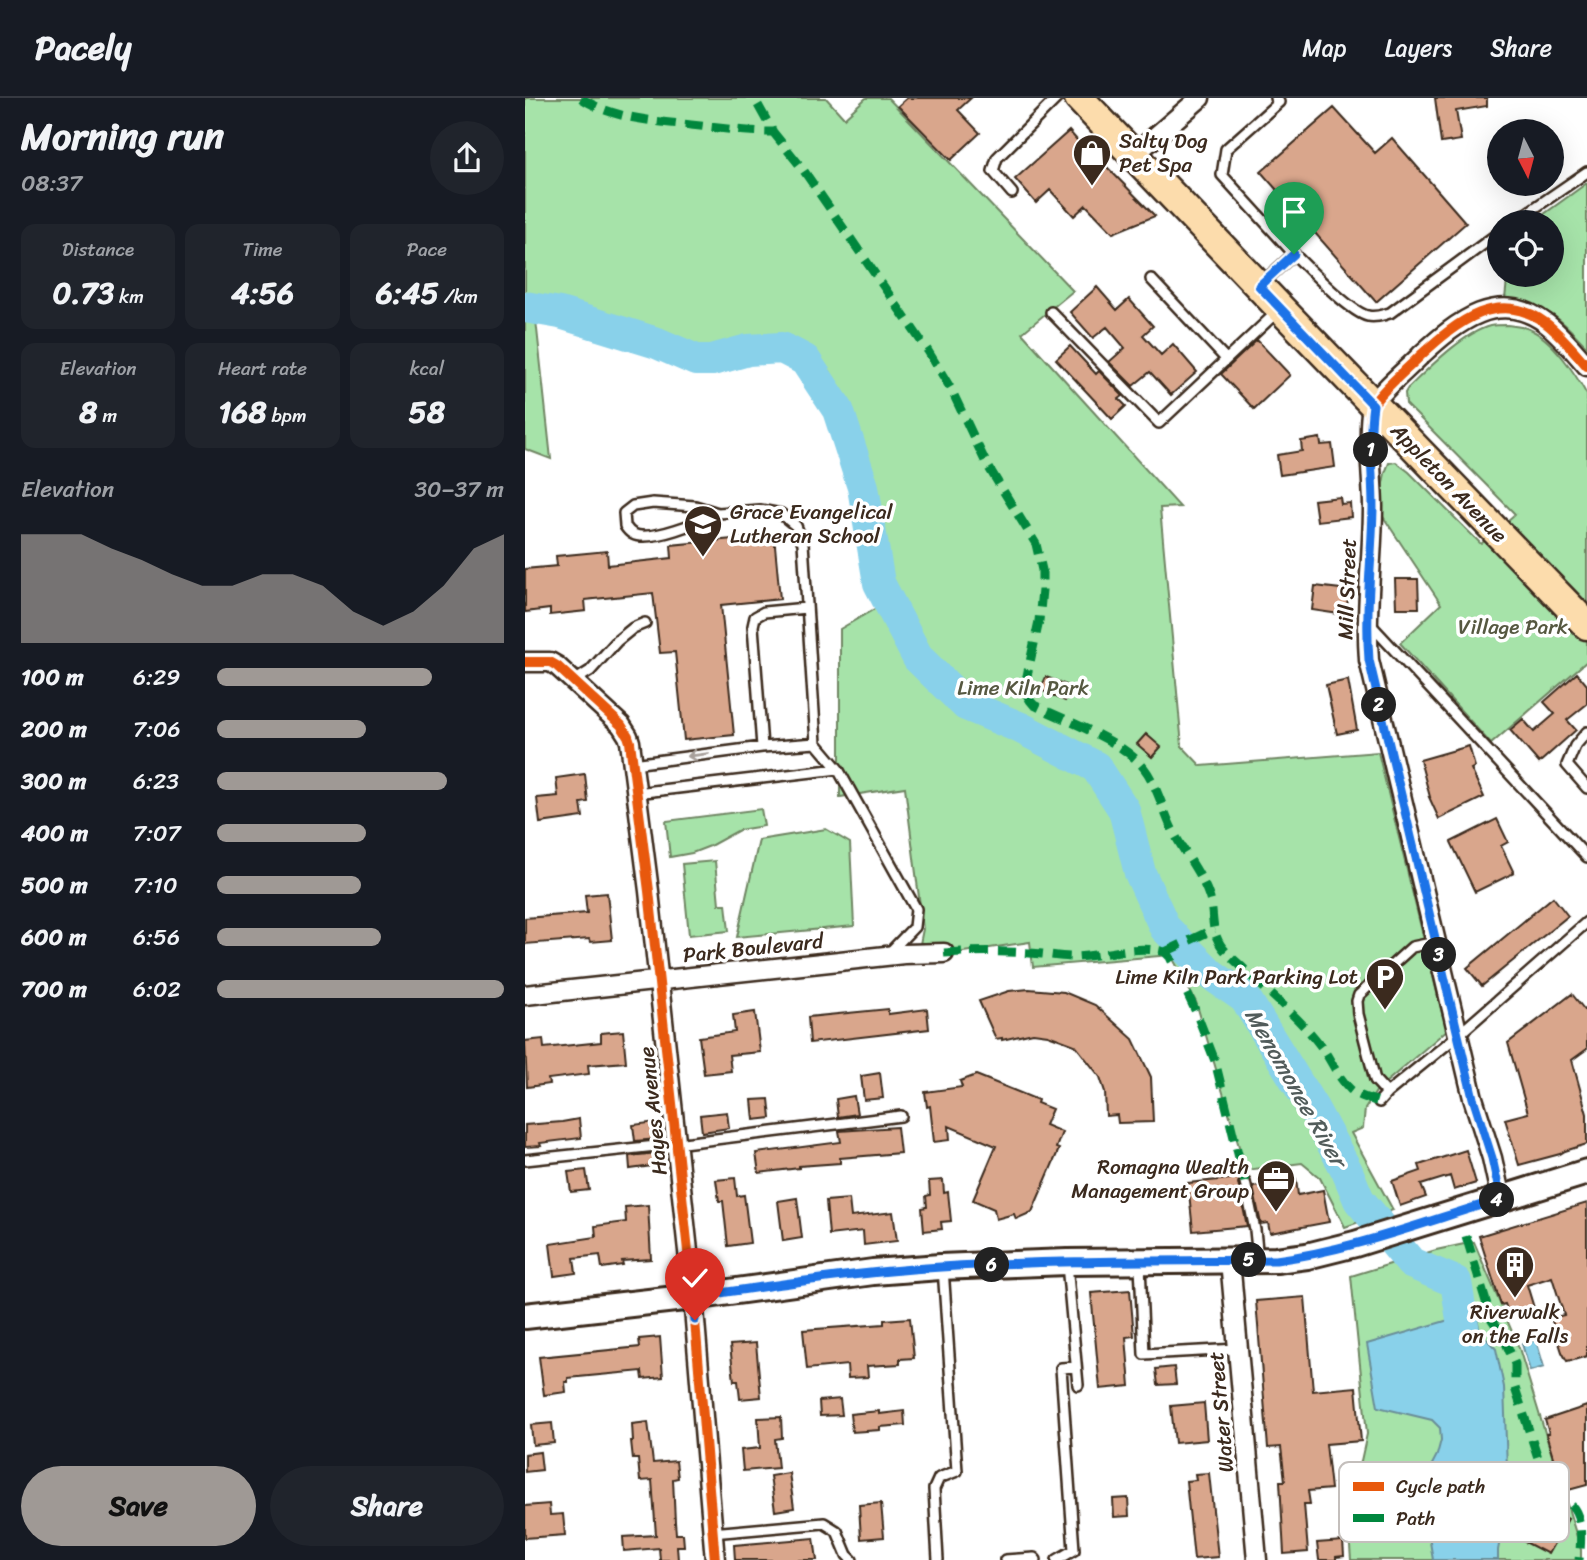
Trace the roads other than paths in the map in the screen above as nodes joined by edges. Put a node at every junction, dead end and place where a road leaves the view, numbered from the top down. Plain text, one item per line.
1 (1057, 98) edge
2 (1079, 98) edge
3 (1200, 98) edge
4 (1275, 98) edge
5 (1135, 155) junction
6 (1587, 172) edge
7 (1012, 193) dead end
8 (1532, 210) edge
9 (1487, 242) edge
10 (1294, 254) junction
11 (1151, 279) dead end
12 (1259, 286) junction
13 (1280, 308) junction
14 (1051, 312) dead end
15 (1226, 359) junction
16 (1587, 366) edge
17 (1373, 405) junction
18 (719, 513) junction
19 (806, 608) junction
20 (1368, 622) junction
21 (645, 623) dead end
22 (1587, 625) edge
23 (525, 662) edge
24 (574, 681) junction
25 (1587, 732) edge
26 (815, 743) junction
27 (762, 747) junction
28 (633, 764) junction
29 (838, 769) junction
30 (1587, 788) edge
31 (636, 793) junction
32 (1587, 857) edge
33 (1587, 922) edge
34 (1436, 942) junction
35 (944, 953) dead end
36 (886, 956) junction
37 (658, 981) junction
38 (525, 995) edge
39 (1457, 1035) junction
40 (1387, 1093) junction
41 (1379, 1102) dead end
42 (901, 1116) dead end
43 (675, 1144) junction
44 (525, 1160) edge
45 (1587, 1172) edge
46 (1245, 1182) dead end
47 (1501, 1199) junction
48 (1230, 1260) junction
49 (1258, 1260) junction
50 (1067, 1262) junction
51 (1139, 1262) junction
52 (943, 1267) junction
53 (693, 1297) junction
54 (525, 1316) edge
55 (1238, 1349) junction
56 (1076, 1367) junction
57 (1078, 1385) dead end
58 (712, 1533) junction
59 (715, 1560) edge
60 (852, 1560) edge
61 (938, 1560) edge
62 (1005, 1560) edge
63 (1036, 1560) edge
64 (1057, 1560) edge
65 (1257, 1560) edge

1 - 7 lane
2 - 5 main road, Appleton Avenue
3 - 5 street
4 - 10 lane
5 - 12 main road, Appleton Avenue
6 - 8 lane
9 - 10 lane
10 - 12 lane
11 - 15 lane
12 - 13 main road, Appleton Avenue
13 - 15 lane
13 - 17 main road, Appleton Avenue
14 - 15 lane
16 - 17 street
17 - 20 street, Mill Street
17 - 22 main road, Appleton Avenue
18 - 18 lane
18 - 19 lane
19 - 26 lane
19 - 27 lane
20 - 32 lane
20 - 34 street, Mill Street
21 - 24 lane
23 - 24 street, Hayes Avenue
24 - 28 street, Hayes Avenue
25 - 30 lane
26 - 27 lane
26 - 29 lane
27 -> 28 lane
28 - 31 street, Hayes Avenue
29 - 31 lane
29 - 36 lane
31 - 37 street, Hayes Avenue
33 - 39 lane
34 - 39 street, Mill Street
34 - 40 lane
35 - 36 street, Park Boulevard
36 - 37 street, Park Boulevard
37 - 38 street, Park Boulevard
37 - 43 street, Hayes Avenue
39 - 40 lane
39 - 47 street, Mill Street
40 - 41 lane
42 - 43 lane
43 - 44 lane
43 - 53 street, Hayes Avenue
45 - 47 main road
46 - 49 lane
47 - 49 main road
48 - 49 main road
48 - 51 main road
48 - 55 street, Water Street
50 - 51 main road
50 - 52 main road
50 - 56 lane
51 - 55 lane
52 - 53 main road
52 - 61 lane
53 - 54 main road
53 - 58 street, Hayes Avenue
55 - 65 street, Water Street
56 - 57 lane
56 - 64 lane
58 - 59 street, Hayes Avenue
58 - 60 lane
62 - 63 lane

